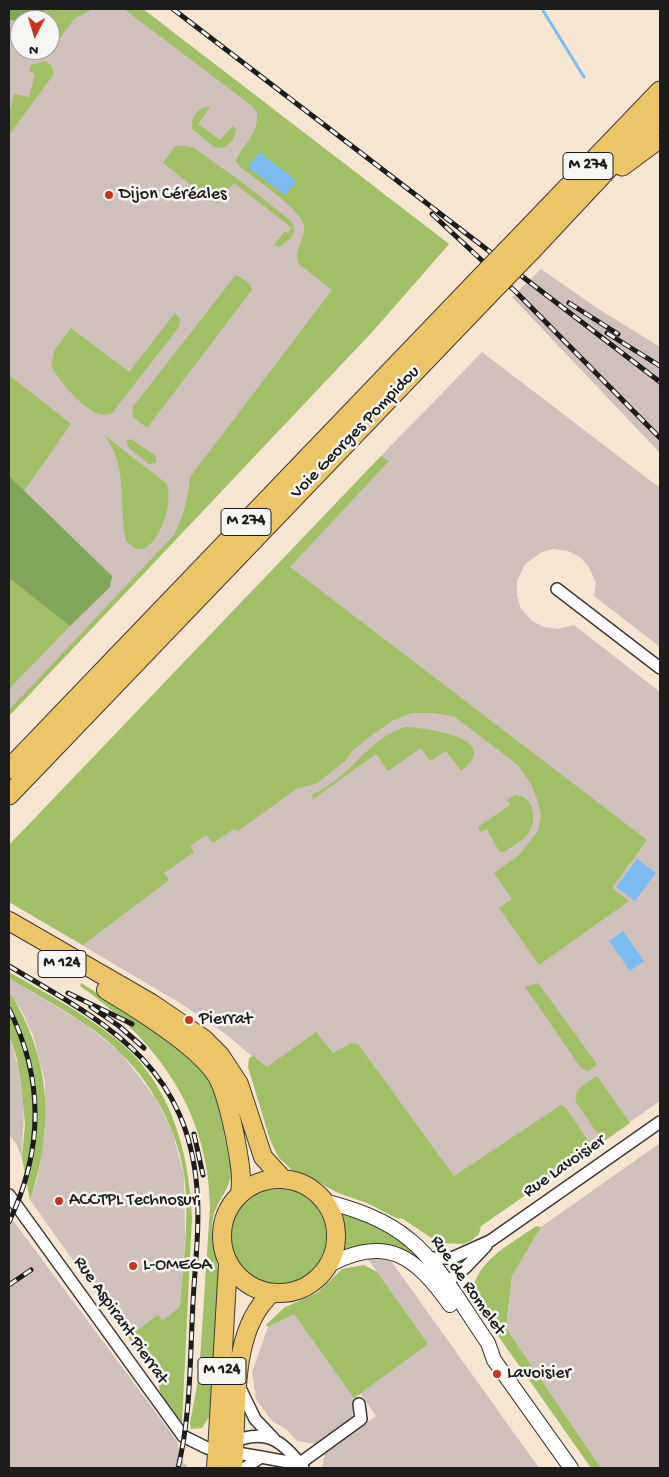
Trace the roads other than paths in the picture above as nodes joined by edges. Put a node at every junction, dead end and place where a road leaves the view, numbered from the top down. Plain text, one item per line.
1 (660, 91) edge
2 (660, 113) edge
3 (660, 138) edge
4 (549, 233) junction
5 (524, 246) junction
6 (490, 281) junction
7 (557, 589) dead end
8 (660, 668) edge
9 (9, 769) edge
10 (9, 795) edge
11 (9, 921) edge
12 (9, 933) edge
13 (660, 1122) edge
14 (284, 1178) junction
15 (240, 1193) junction
16 (9, 1194) edge
17 (324, 1201) junction
18 (490, 1241) junction
19 (423, 1262) junction
20 (228, 1264) junction
21 (329, 1264) junction
22 (446, 1283) junction
23 (272, 1294) junction
24 (494, 1360) junction
25 (239, 1386) junction
26 (359, 1404) dead end
27 (274, 1439) junction
28 (230, 1453) edge
29 (261, 1457) junction
30 (301, 1466) edge
31 (216, 1468) edge
32 (245, 1468) edge
33 (571, 1468) edge

1 - 5 highway, Voie Georges Pompidou / M 274
2 - 4 highway, Voie Georges Pompidou / M 274
3 - 4 highway
4 - 5 highway, Voie Georges Pompidou / M 274
5 - 6 highway, Voie Georges Pompidou / M 274, bridge
6 - 9 highway, Voie Georges Pompidou / M 274
6 - 10 highway, Voie Georges Pompidou / M 274
7 - 8 street
11 - 14 main road, M 124
12 - 15 main road, M 124
13 - 18 street, Rue Lavoisier
14 - 15 main road
14 - 17 main road
15 - 20 main road
16 - 28 street, Rue Aspirant Pierrat
17 - 19 street, Rue de Romelet
17 - 21 main road
18 - 19 street, Rue Lavoisier
18 - 22 street, Rue Lavoisier
19 - 21 street, Rue de Romelet
19 - 22 street, Rue de Romelet
19 - 24 street, Rue de Romelet
20 - 23 main road
20 - 28 main road, M 124
21 - 23 main road
22 - 24 street, Rue de Romelet
23 - 25 main road, M 124
24 - 33 street, Rue de Romelet
25 - 27 street
25 - 28 main road, M 124
26 - 30 street
27 - 28 street
27 - 30 street
28 - 29 street, Rue Aspirant Pierrat
28 - 31 main road, M 124
29 - 30 street, Rue Aspirant Pierrat
29 - 32 street

